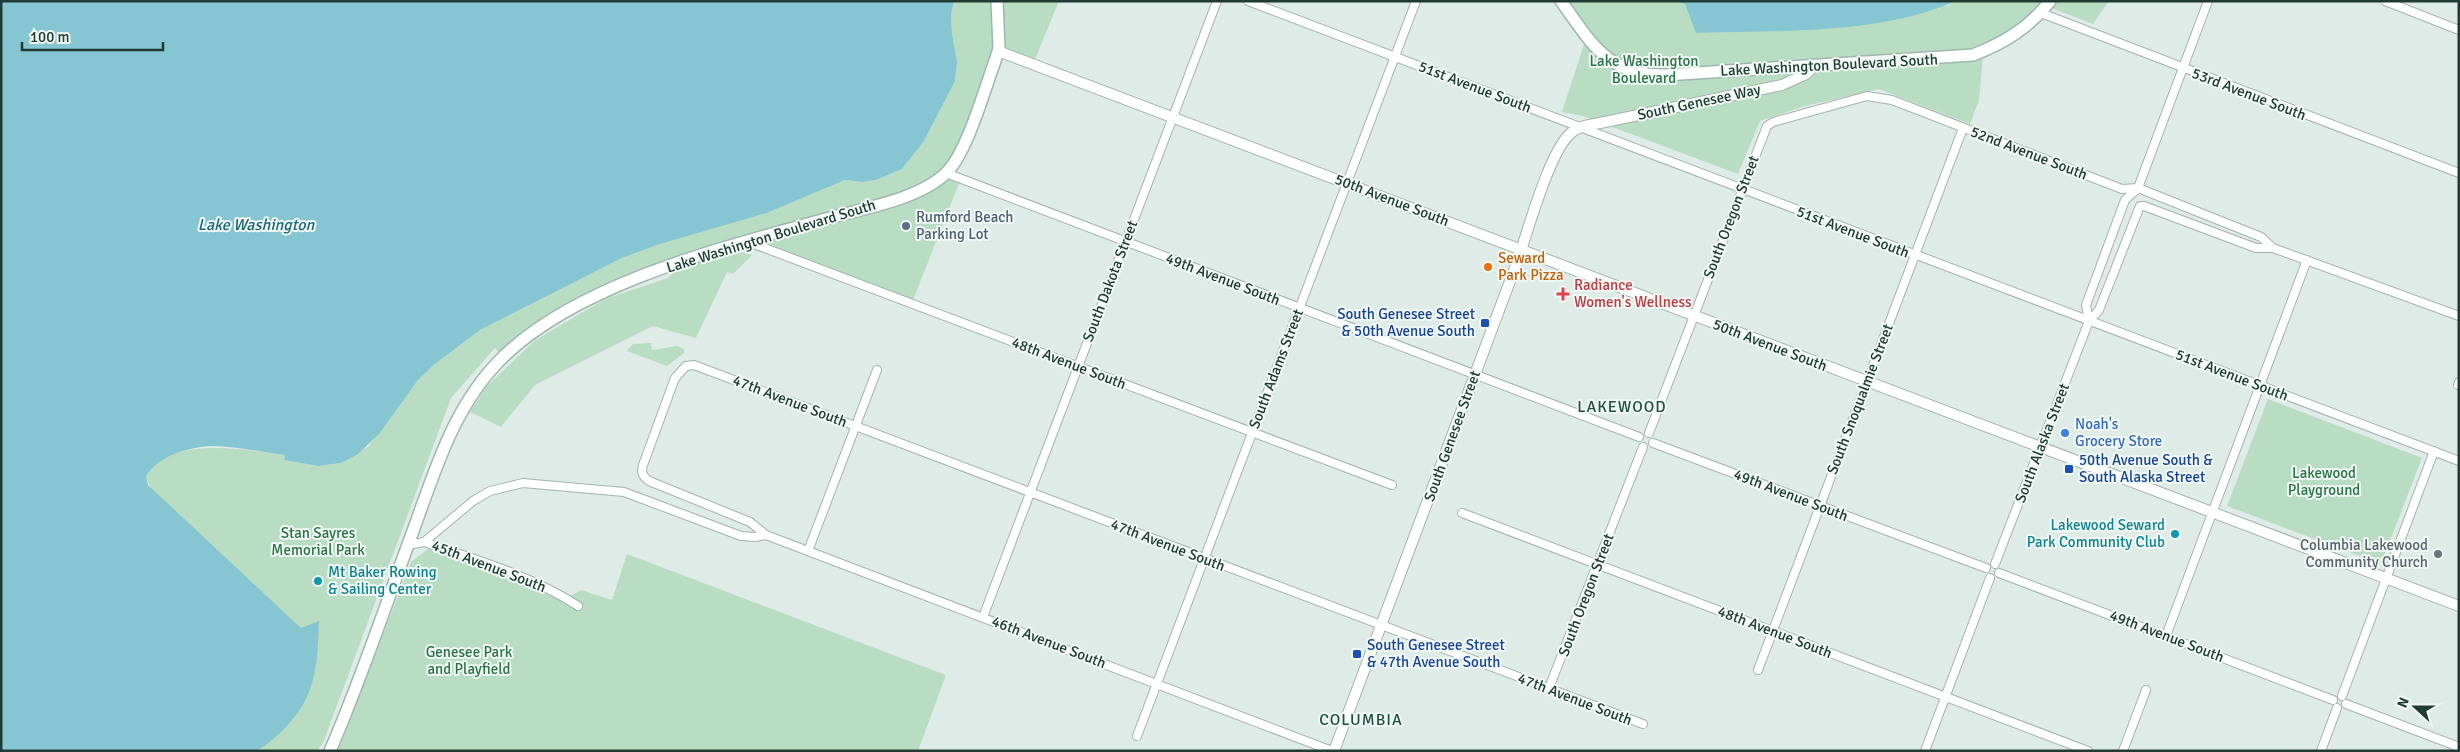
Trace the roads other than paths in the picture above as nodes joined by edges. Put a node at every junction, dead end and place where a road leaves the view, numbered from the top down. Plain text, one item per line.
1 (997, 1) edge
2 (1218, 1) edge
3 (1248, 1) edge
4 (1416, 1) edge
5 (1561, 1) edge
6 (2050, 1) edge
7 (2208, 1) edge
8 (2385, 1) edge
9 (2404, 5) edge
10 (2040, 13) junction
11 (2459, 30) edge
12 (998, 51) junction
13 (1395, 57) junction
14 (1814, 66) junction
15 (2182, 69) junction
16 (1173, 117) junction
17 (1779, 120) joint
18 (1579, 128) junction
19 (1963, 128) junction
20 (946, 173) junction
21 (2459, 173) edge
22 (1348, 182) junction
23 (2138, 188) junction
24 (1741, 190) junction
25 (2144, 206) joint
26 (746, 241) junction
27 (1125, 242) junction
28 (2272, 248) junction
29 (1522, 250) junction
30 (1915, 255) junction
31 (2307, 260) junction
32 (1300, 308) junction
33 (1693, 316) junction
34 (2459, 316) edge
35 (2089, 321) junction
36 (1077, 367) junction
37 (877, 370) dead end
38 (1475, 373) junction
39 (1866, 381) junction
40 (2261, 386) junction
41 (856, 426) junction
42 (1252, 433) junction
43 (1649, 433) junction
44 (1639, 437) junction
45 (1653, 442) junction
46 (1644, 447) junction
47 (2040, 447) junction
48 (2434, 452) junction
49 (2459, 461) edge
50 (649, 481) joint
51 (1392, 484) dead end
52 (1030, 493) junction
53 (1819, 506) junction
54 (2212, 512) junction
55 (1462, 513) dead end
56 (766, 536) junction
57 (424, 542) junction
58 (408, 545) junction
59 (808, 551) junction
60 (1205, 558) junction
61 (1995, 564) junction
62 (1598, 565) junction
63 (1986, 568) junction
64 (2000, 573) junction
65 (2386, 577) junction
66 (1990, 578) junction
67 (578, 606) dead end
68 (2459, 606) edge
69 (983, 617) junction
70 (1381, 626) junction
71 (1771, 630) junction
72 (2166, 636) junction
73 (1758, 670) dead end
74 (1157, 683) junction
75 (1549, 688) junction
76 (2146, 690) dead end
77 (1946, 696) junction
78 (2342, 696) junction
79 (2334, 700) junction
80 (2346, 704) junction
81 (2337, 708) junction
82 (1642, 724) dead end
83 (1137, 736) dead end
84 (2459, 747) edge
85 (330, 751) edge
86 (1333, 751) edge
87 (1925, 751) edge
88 (2088, 751) edge
89 (2123, 751) edge
90 (2321, 751) edge

1 - 12 main road, Lake Washington Boulevard South
2 - 16 street, South Dakota Street
3 - 13 street, 51st Avenue South
4 - 13 street, South Adams Street
5 - 14 main road, Lake Washington Boulevard South
6 - 10 main road, Lake Washington Boulevard South
7 - 15 street, South Alaska Street
8 - 9 street
9 - 11 street
10 - 14 main road, Lake Washington Boulevard South
10 - 15 street, 53rd Avenue South
12 - 16 street, 50th Avenue South
12 - 20 main road, Lake Washington Boulevard South
13 - 18 street, 51st Avenue South
13 - 22 street, South Adams Street
14 - 18 street, South Genesee Way
15 - 21 street, 53rd Avenue South
15 - 23 street, South Alaska Street
16 - 22 street, 50th Avenue South
16 - 27 street, South Dakota Street
17 - 19 street, 52nd Avenue South
17 - 24 street, South Oregon Street
18 - 24 street, 51st Avenue South
18 - 29 street, South Genesee Street
19 - 23 street, 52nd Avenue South
19 - 30 street, South Snoqualmie Street
20 - 26 main road, Lake Washington Boulevard South
20 - 27 street, 49th Avenue South
22 - 29 street, 50th Avenue South
22 - 32 street, South Adams Street
23 - 28 street, 52nd Avenue South
23 - 35 street, South Alaska Street
24 - 30 street, 51st Avenue South
24 - 33 street, South Oregon Street
25 - 28 street, 52nd Avenue South
25 - 35 street, South Alaska Street
26 - 36 street, 48th Avenue South
26 - 58 main road, Lake Washington Boulevard South
27 - 32 street, 49th Avenue South
27 - 36 street, South Dakota Street
28 - 31 street, 52nd Avenue South
29 - 33 street, 50th Avenue South
29 - 38 street, South Genesee Street
30 - 35 street, 51st Avenue South
30 - 39 street, South Snoqualmie Street
31 - 34 street, 52nd Avenue South
31 - 40 street
32 - 38 street, 49th Avenue South
32 - 42 street, South Adams Street
33 - 39 street, 50th Avenue South
33 - 43 street, South Oregon Street
35 - 40 street, 51st Avenue South
35 - 47 street, South Alaska Street
36 - 42 street, 48th Avenue South
36 - 52 street, South Dakota Street
37 - 41 street
38 - 44 street, 49th Avenue South
38 - 70 street, South Genesee Street
39 - 47 street, 50th Avenue South
39 - 53 street, South Snoqualmie Street
40 - 48 street, 51st Avenue South
40 - 54 street
41 - 50 street, 47th Avenue South
41 - 52 street, 47th Avenue South
41 - 59 street
42 - 51 street, 48th Avenue South
42 - 60 street, South Adams Street
43 - 44 street
43 - 45 street
44 - 46 street
45 - 46 street
45 - 53 street, 49th Avenue South
46 - 62 street, South Oregon Street
47 - 54 street, 50th Avenue South
47 - 61 street, South Alaska Street
48 - 49 street, 51st Avenue South
48 - 65 street
50 - 56 street, 46th Avenue South
52 - 60 street, 47th Avenue South
52 - 69 street, South Dakota Street
53 - 63 street, 49th Avenue South
53 - 71 street, South Snoqualmie Street
54 - 65 street, 50th Avenue South
54 - 72 street
55 - 62 street, 48th Avenue South
56 - 57 street, 46th Avenue South
56 - 59 street, 46th Avenue South
57 - 58 street, 46th Avenue South
57 - 67 street, 45th Avenue South
58 - 85 main road, Lake Washington Boulevard South
59 - 69 street, 46th Avenue South
60 - 70 street, 47th Avenue South
60 - 74 street, South Adams Street
61 - 63 street
61 - 64 street
62 - 71 street, 48th Avenue South
62 - 75 street, South Oregon Street
63 - 66 street
64 - 66 street
64 - 72 street, 49th Avenue South
65 - 68 street, 50th Avenue South
65 - 78 street
66 - 77 street
69 - 74 street, 46th Avenue South
70 - 75 street, 47th Avenue South
70 - 86 street, South Genesee Street
71 - 73 street, South Snoqualmie Street
71 - 77 street, 48th Avenue South
72 - 79 street, 49th Avenue South
74 - 83 street, South Adams Street
74 - 86 street, 46th Avenue South
75 - 82 street, 47th Avenue South
76 - 89 street
77 - 87 street
77 - 88 street, 48th Avenue South
78 - 79 street
78 - 80 street
79 - 81 street
80 - 81 street
80 - 84 street
81 - 90 street

